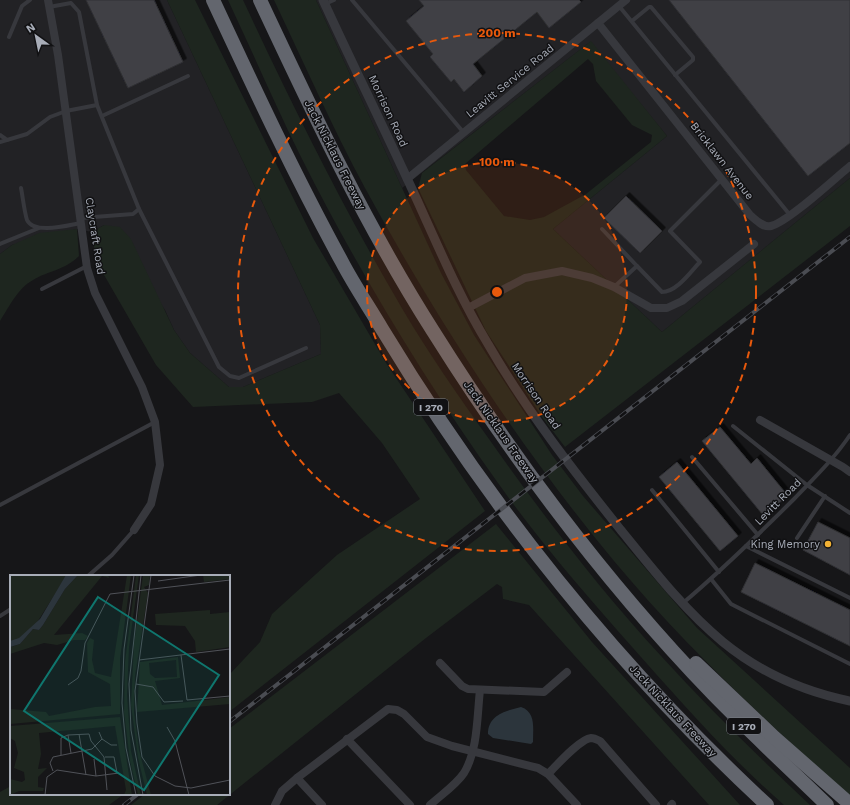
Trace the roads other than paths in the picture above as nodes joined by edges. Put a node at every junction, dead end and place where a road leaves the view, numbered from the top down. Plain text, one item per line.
1 (30, 0) edge
2 (213, 0) edge
3 (260, 0) edge
4 (334, 0) edge
5 (352, 0) edge
6 (626, 0) edge
7 (71, 1) edge
8 (324, 2) edge
9 (49, 4) edge
10 (619, 6) junction
11 (632, 22) junction
12 (598, 23) junction
13 (9, 37) dead end
14 (675, 75) junction
15 (188, 76) dead end
16 (97, 105) junction
17 (66, 110) junction
18 (102, 116) junction
19 (464, 133) junction
20 (0, 135) edge
21 (7, 140) junction
22 (0, 142) edge
23 (850, 166) edge
24 (722, 178) junction
25 (407, 180) junction
26 (21, 188) dead end
27 (139, 209) junction
28 (790, 215) junction
29 (81, 221) junction
30 (39, 228) junction
31 (602, 229) dead end
32 (0, 244) edge
33 (754, 244) dead end
34 (87, 266) junction
35 (637, 266) junction
36 (614, 287) junction
37 (42, 289) dead end
38 (468, 308) junction
39 (306, 348) dead end
40 (760, 420) dead end
41 (155, 422) junction
42 (733, 426) dead end
43 (850, 435) edge
44 (692, 457) dead end
45 (832, 460) junction
46 (850, 472) edge
47 (807, 485) junction
48 (652, 490) dead end
49 (824, 496) junction
50 (0, 505) edge
51 (850, 513) edge
52 (134, 530) joint
53 (758, 535) junction
54 (797, 538) dead end
55 (746, 546) junction
56 (719, 572) junction
57 (89, 575) edge
58 (711, 579) junction
59 (850, 598) edge
60 (682, 603) junction
61 (10, 610) edge
62 (0, 616) edge
63 (666, 642) junction
64 (440, 663) dead end
65 (850, 664) edge
66 (568, 672) dead end
67 (480, 690) junction
68 (850, 701) edge
69 (348, 739) junction
70 (472, 752) junction
71 (723, 764) junction
72 (548, 774) junction
73 (297, 778) junction
74 (850, 804) edge
75 (275, 805) edge
76 (322, 805) edge
77 (410, 805) edge
78 (430, 805) edge
79 (577, 805) edge
80 (656, 805) edge
81 (755, 805) edge
82 (766, 805) edge
83 (827, 805) edge

1 - 13 lane
2 - 71 highway, Jack Nicklaus Freeway / I 270
3 - 63 highway, Jack Nicklaus Freeway / I 270
4 - 8 lane
5 - 19 lane
6 - 10 street, Leavitt Service Road
7 - 9 lane
7 - 16 lane
8 - 25 street, Morrison Road
9 - 17 street, Claycraft Road
10 - 11 lane
10 - 12 street, Leavitt Service Road
11 - 14 lane
11 - 14 lane
12 - 19 street, Leavitt Service Road
12 - 24 street, Bricklawn Avenue
14 - 28 lane
15 - 18 lane
16 - 17 lane
16 - 18 lane
17 - 21 lane
17 - 29 street, Claycraft Road
18 - 27 lane
19 - 25 street, Leavitt Service Road
20 - 21 lane
21 - 22 lane
23 - 28 street, Bricklawn Avenue
24 - 28 street, Bricklawn Avenue
24 - 35 lane
25 - 38 street, Morrison Road
26 - 30 lane
27 - 29 lane
27 - 39 lane
29 - 30 lane
29 - 34 street, Claycraft Road
30 - 32 lane
31 - 35 lane
33 - 36 street
34 - 37 lane
34 - 41 street, Claycraft Road
35 - 36 lane
36 - 38 street
38 - 60 street, Morrison Road
40 - 45 street
41 - 50 lane
41 - 52 street, Claycraft Road
42 - 47 lane
43 - 45 lane, Levitt Road
44 - 53 lane
45 - 46 street
45 - 47 lane, Levitt Road
47 - 49 lane
47 - 53 lane, Levitt Road
48 - 56 lane
49 - 51 lane
49 - 54 lane
52 - 57 lane
53 - 55 lane, Levitt Road
55 - 56 lane, Levitt Road
55 - 59 lane
56 - 58 lane, Levitt Road
58 - 60 lane, Levitt Road
58 - 65 lane
60 - 68 street, Morrison Road
61 - 62 lane
63 - 74 highway
63 - 83 highway, Jack Nicklaus Freeway / I 270
64 - 67 street
66 - 67 street
67 - 70 street
69 - 70 street
69 - 73 street
69 - 77 street
70 - 72 street
70 - 78 street
71 - 81 highway
71 - 82 highway, Jack Nicklaus Freeway / I 270
72 - 79 street
72 - 80 street
73 - 75 street
73 - 76 street

